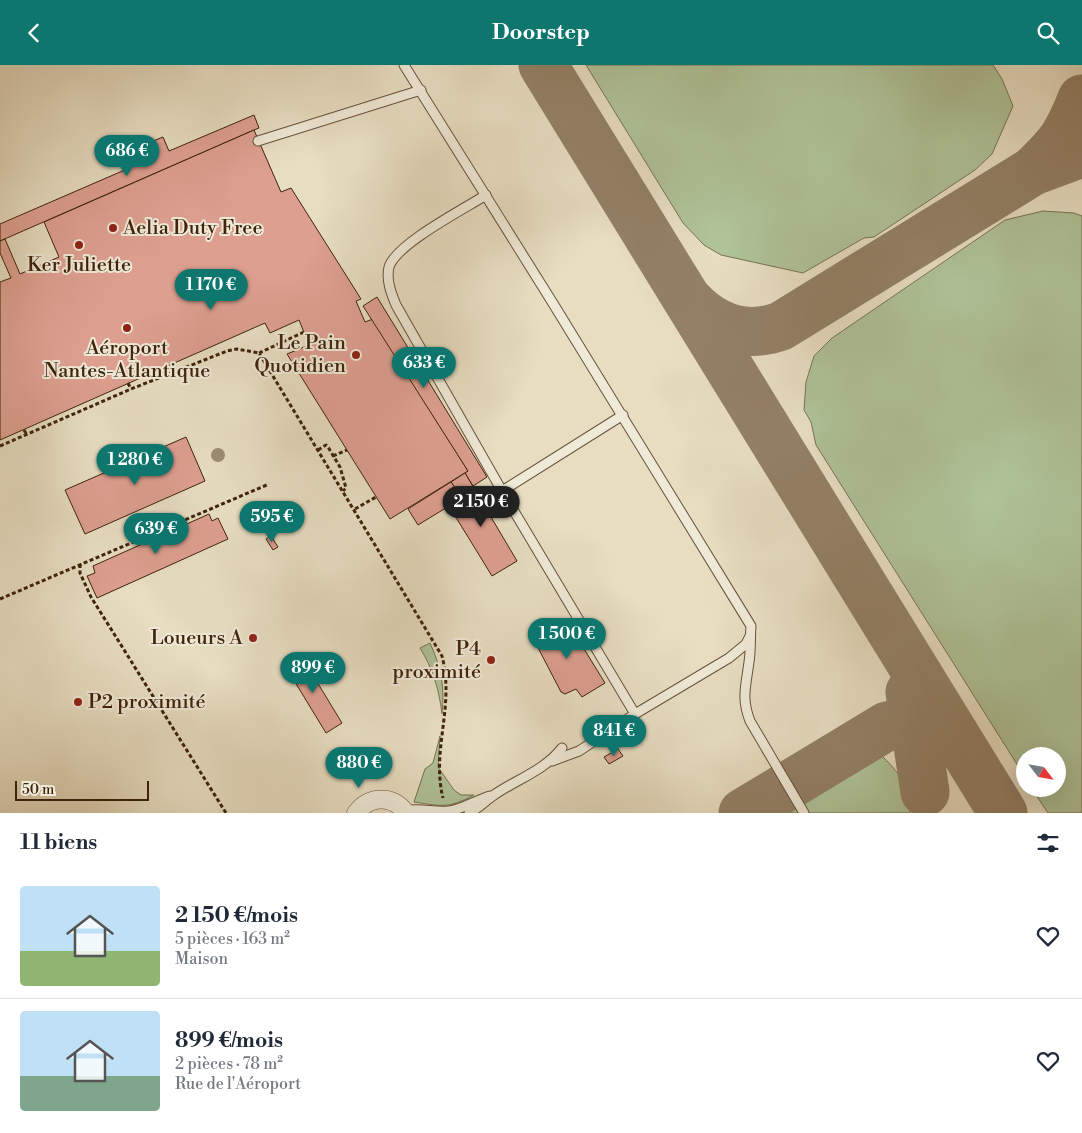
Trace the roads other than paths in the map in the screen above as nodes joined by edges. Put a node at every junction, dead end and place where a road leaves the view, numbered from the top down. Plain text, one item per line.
1 (404, 65) edge
2 (421, 89) junction
3 (258, 141) dead end
4 (486, 195) junction
5 (623, 415) junction
6 (502, 491) junction
7 (750, 635) junction
8 (634, 714) junction
9 (562, 749) dead end
10 (552, 761) junction
11 (493, 795) junction
12 (406, 812) edge
13 (356, 813) edge
14 (469, 813) edge
15 (804, 813) edge

1 - 2 lane
2 - 3 lane
2 - 4 lane
4 - 5 lane
4 - 6 lane
5 - 6 lane
5 - 7 lane
6 - 8 lane
7 - 8 lane
7 - 15 lane
8 - 10 lane
9 - 10 lane
10 - 11 lane
11 - 12 lane
11 - 14 lane
12 - 13 street

